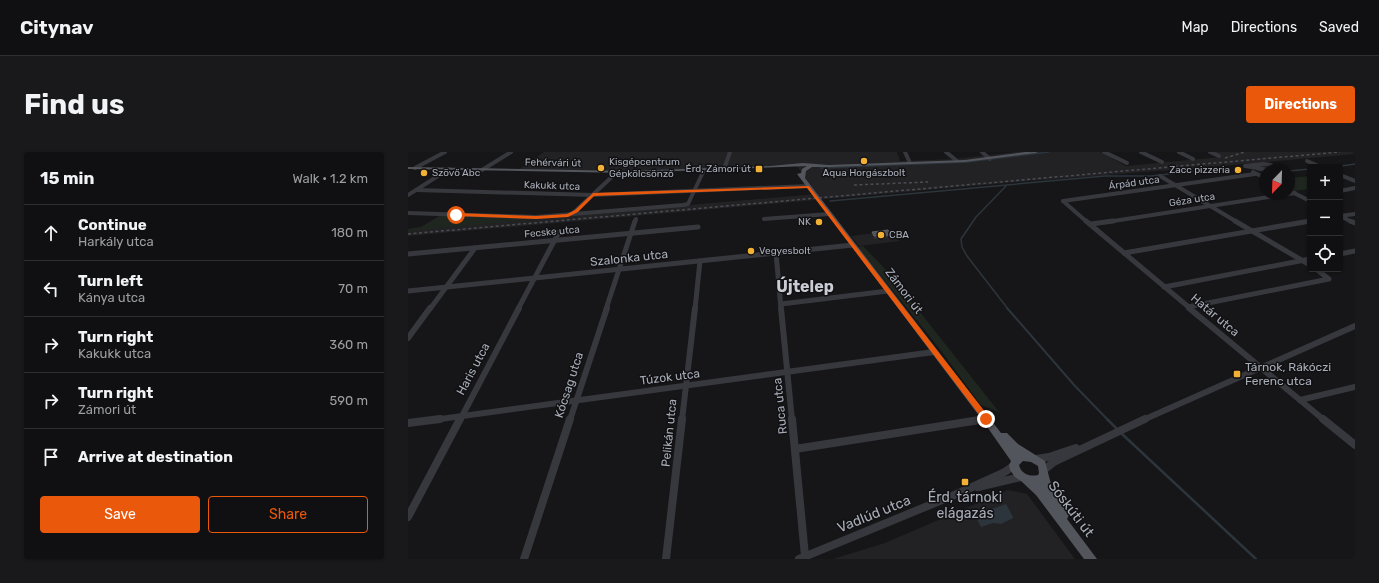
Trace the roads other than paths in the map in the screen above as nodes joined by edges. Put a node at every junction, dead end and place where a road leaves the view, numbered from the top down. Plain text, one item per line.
1 (445, 152) edge
2 (511, 152) edge
3 (730, 152) edge
4 (905, 152) edge
5 (946, 152) edge
6 (982, 152) edge
7 (1036, 152) edge
8 (1104, 152) edge
9 (1141, 152) edge
10 (1179, 152) edge
11 (1210, 152) edge
12 (1019, 153) edge
13 (1219, 156) dead end
14 (990, 159) junction
15 (1193, 159) dead end
16 (957, 161) junction
17 (1307, 161) dead end
18 (1162, 162) dead end
19 (910, 163) junction
20 (1127, 163) dead end
21 (1314, 164) edge
22 (798, 167) junction
23 (808, 167) junction
24 (1245, 167) junction
25 (408, 168) edge
26 (415, 168) junction
27 (449, 169) junction
28 (724, 169) junction
29 (482, 170) junction
30 (704, 170) junction
31 (616, 172) junction
32 (1255, 174) junction
33 (1160, 176) dead end
34 (1259, 176) edge
35 (1343, 176) edge
36 (802, 178) junction
37 (1355, 181) edge
38 (1174, 185) junction
39 (808, 186) junction
40 (1355, 188) edge
41 (416, 190) junction
42 (1343, 190) edge
43 (694, 191) junction
44 (1295, 193) edge
45 (408, 195) edge
46 (593, 195) junction
47 (1307, 195) edge
48 (1301, 196) junction
49 (1259, 199) edge
50 (1308, 200) edge
51 (1063, 201) joint
52 (1210, 206) junction
53 (408, 213) edge
54 (829, 214) junction
55 (1355, 214) edge
56 (571, 215) junction
57 (1343, 216) edge
58 (1343, 217) edge
59 (636, 219) dead end
60 (764, 219) dead end
61 (1307, 222) edge
62 (1355, 223) edge
63 (1091, 224) junction
64 (698, 228) dead end
65 (1252, 231) junction
66 (558, 232) dead end
67 (630, 234) junction
68 (554, 241) junction
69 (853, 245) junction
70 (475, 248) junction
71 (1355, 251) edge
72 (776, 253) junction
73 (1124, 253) junction
74 (1343, 253) edge
75 (408, 254) edge
76 (1307, 260) edge
77 (700, 261) junction
78 (1302, 261) junction
79 (1307, 264) edge
80 (620, 270) junction
81 (1320, 272) edge
82 (533, 278) junction
83 (1164, 287) junction
84 (446, 288) junction
85 (408, 291) edge
86 (888, 291) junction
87 (781, 304) junction
88 (1188, 307) junction
89 (1355, 326) edge
90 (408, 338) edge
91 (934, 352) junction
92 (1261, 368) junction
93 (788, 372) junction
94 (685, 386) junction
95 (1355, 387) edge
96 (575, 400) junction
97 (1300, 400) junction
98 (461, 416) junction
99 (986, 419) junction
100 (408, 423) edge
101 (1092, 442) junction
102 (1355, 445) edge
103 (795, 449) junction
104 (1033, 458) junction
105 (1016, 463) junction
106 (1044, 473) junction
107 (1024, 478) junction
108 (959, 492) junction
109 (408, 517) edge
110 (802, 558) edge
111 (524, 559) edge
112 (666, 559) edge
113 (1092, 559) edge

1 - 26 street
2 - 29 street
3 - 28 street
4 - 19 street
5 - 16 street
6 - 14 street
7 - 12 main road
8 - 20 street
9 - 18 street
10 - 15 street
11 - 13 street
12 - 14 main road
14 - 16 main road
16 - 19 main road
17 - 21 street
19 - 23 main road
22 - 23 main road, Fehérvári út
22 - 28 main road, Fehérvári út
22 - 36 main road, Zámori út
23 - 36 main road
24 - 24 street
24 - 32 street
25 - 26 main road, Fehérvári út
26 - 27 main road, Fehérvári út
27 - 29 main road, Fehérvári út
27 - 41 street
28 - 30 main road, Fehérvári út
29 - 31 main road, Fehérvári út
30 - 31 main road, Fehérvári út
30 - 43 street
31 - 46 street
32 - 34 street
32 - 38 street, Árpád utca
33 - 38 street
35 - 37 street
36 - 39 main road, Zámori út
38 - 51 street, Árpád utca
38 - 52 street
39 - 43 street, Kakukk utca
39 - 54 main road, Zámori út
40 - 42 street
41 - 45 street
41 - 46 street, Kakukk utca
43 - 46 street, Kakukk utca
43 - 56 street
44 - 48 street
46 - 56 street
47 - 48 street
48 - 50 street
49 - 52 street, Géza utca
51 - 63 street, Határ utca
52 - 63 street, Géza utca
52 - 65 street
53 - 56 street
54 - 60 street
54 - 69 main road, Zámori út
55 - 57 street
58 - 62 street
59 - 67 street, Kócsag utca
61 - 65 street
63 - 73 street, Határ utca
64 - 67 street, Fecske utca
65 - 73 street
65 - 78 street
66 - 68 street, Haris utca
67 - 68 street, Fecske utca
67 - 80 street, Kócsag utca
68 - 70 street, Fecske utca
68 - 82 street, Haris utca
69 - 72 street, Szalonka utca
69 - 86 main road, Zámori út
70 - 75 street, Fecske utca
70 - 84 street
71 - 74 street
72 - 77 street, Szalonka utca
72 - 87 street, Ruca utca
73 - 83 street, Határ utca
76 - 78 street
77 - 80 street, Szalonka utca
77 - 94 street, Pelikán utca
78 - 79 street
78 - 83 street
80 - 82 street, Szalonka utca
80 - 96 street, Kócsag utca
81 - 88 street
82 - 84 street, Szalonka utca
82 - 98 street, Haris utca
83 - 88 street, Határ utca
84 - 85 street, Szalonka utca
84 - 90 street
86 - 87 street
86 - 91 main road, Zámori út
87 - 93 street, Ruca utca
88 - 92 street, Határ utca
89 - 92 street
91 - 93 street, Túzok utca
91 - 99 main road, Zámori út
92 - 97 street, Határ utca
92 - 101 street
93 - 94 street, Túzok utca
93 - 103 street, Ruca utca
94 - 96 street, Túzok utca
94 - 112 street, Pelikán utca
95 - 97 street
96 - 98 street, Túzok utca
96 - 111 street, Kócsag utca
97 - 102 street, Határ utca
98 - 100 street, Túzok utca
98 - 109 street, Haris utca
99 - 103 street
99 - 104 main road, Zámori út
99 - 105 main road, Zámori út
101 - 104 street
101 - 106 street
103 - 110 street, Ruca utca
104 - 105 main road
104 - 106 main road
105 - 107 main road
105 - 108 street, Vadlúd utca
106 - 107 main road
106 - 113 main road, Sóskúti út
107 - 108 street, Vadlúd utca
107 - 113 main road, Sóskúti út
108 - 110 street, Vadlúd utca

